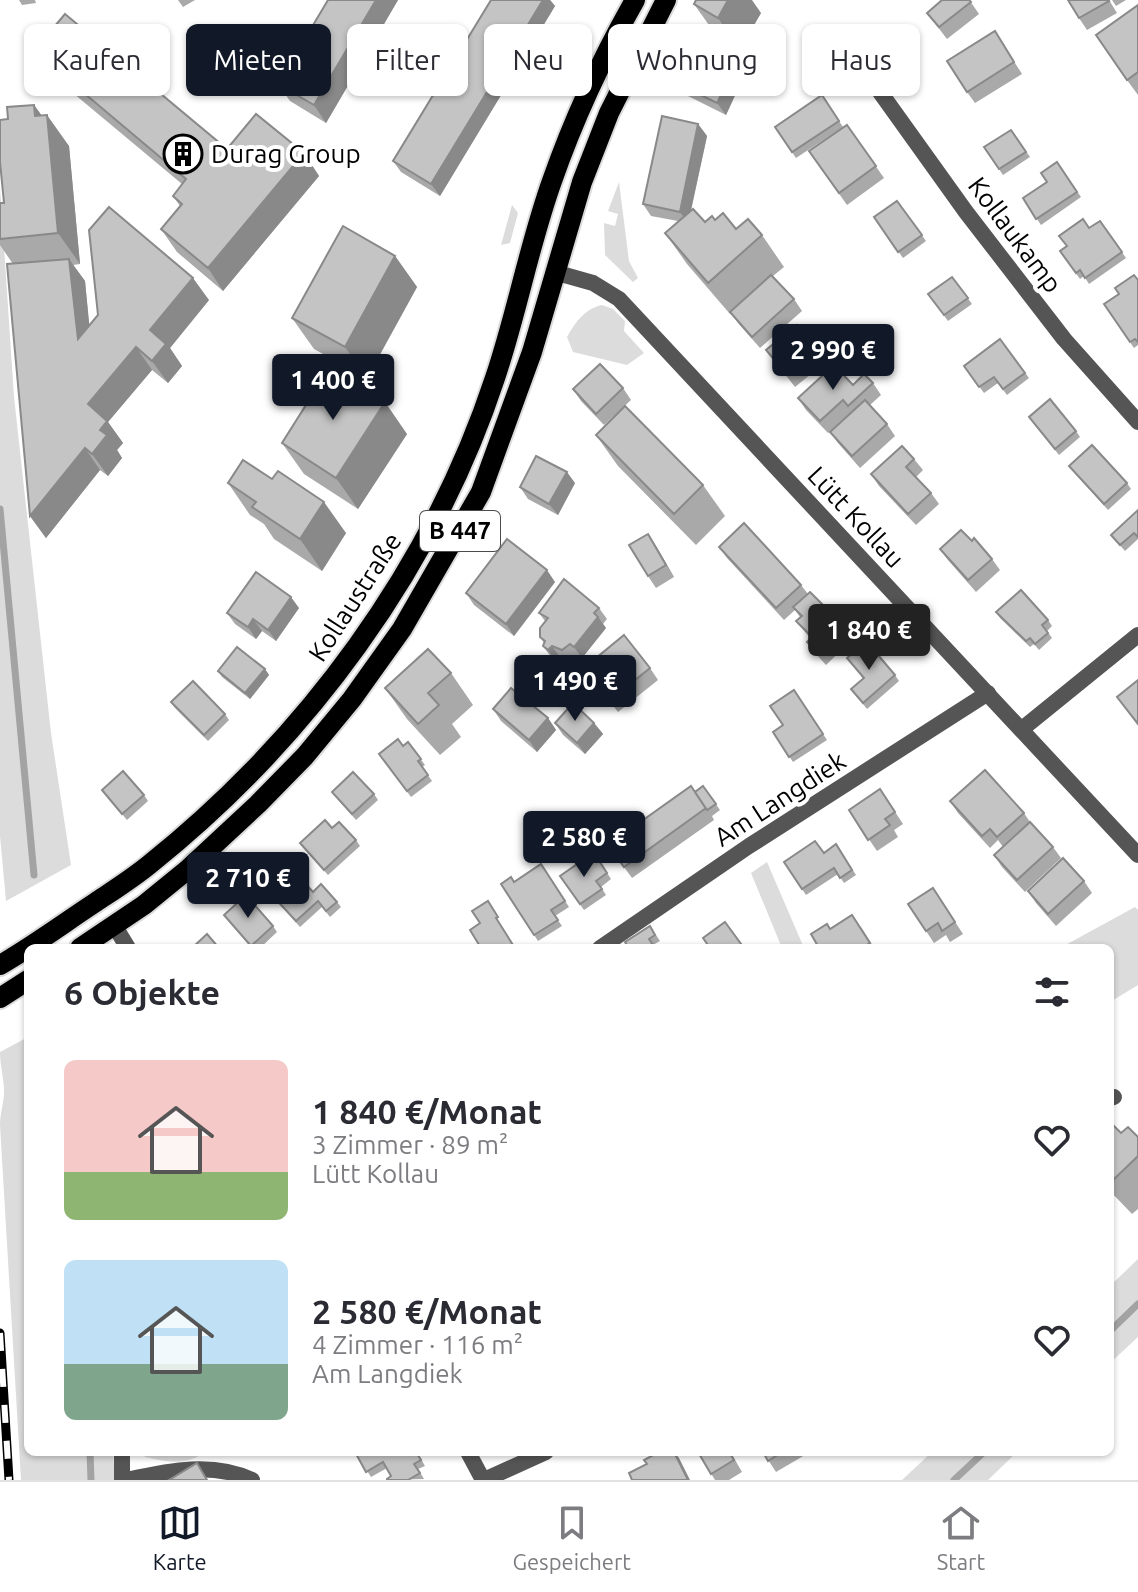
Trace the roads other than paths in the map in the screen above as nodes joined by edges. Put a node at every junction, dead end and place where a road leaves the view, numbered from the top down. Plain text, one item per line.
1 (635, 0) edge
2 (666, 0) edge
3 (883, 96) edge
4 (554, 272) junction
5 (1138, 422) edge
6 (1138, 635) edge
7 (988, 693) junction
8 (1022, 729) junction
9 (1138, 855) edge
10 (114, 925) junction
11 (32, 944) edge
12 (86, 944) edge
13 (126, 944) edge
14 (606, 944) edge
15 (24, 949) edge
16 (0, 965) edge
17 (24, 983) edge
18 (0, 998) edge
19 (122, 1456) edge
20 (470, 1456) edge
21 (537, 1456) edge
22 (124, 1480) edge
23 (252, 1480) edge
24 (483, 1480) edge

1 - 11 main road, Kollaustraße / B 447
2 - 4 main road, Kollaustraße / B 447
3 - 5 street, Kollaukamp
4 - 7 street, Lütt Kollau
4 - 10 main road, Kollaustraße / B 447
6 - 8 street
7 - 8 street, Lütt Kollau
7 - 14 street, Am Langdiek
8 - 9 street, Lütt Kollau
10 - 12 main road, Kollaustraße / B 447
10 - 13 street
15 - 16 main road, Kollaustraße / B 447
17 - 18 main road
19 - 22 street
20 - 24 street
21 - 24 street
22 - 23 street

